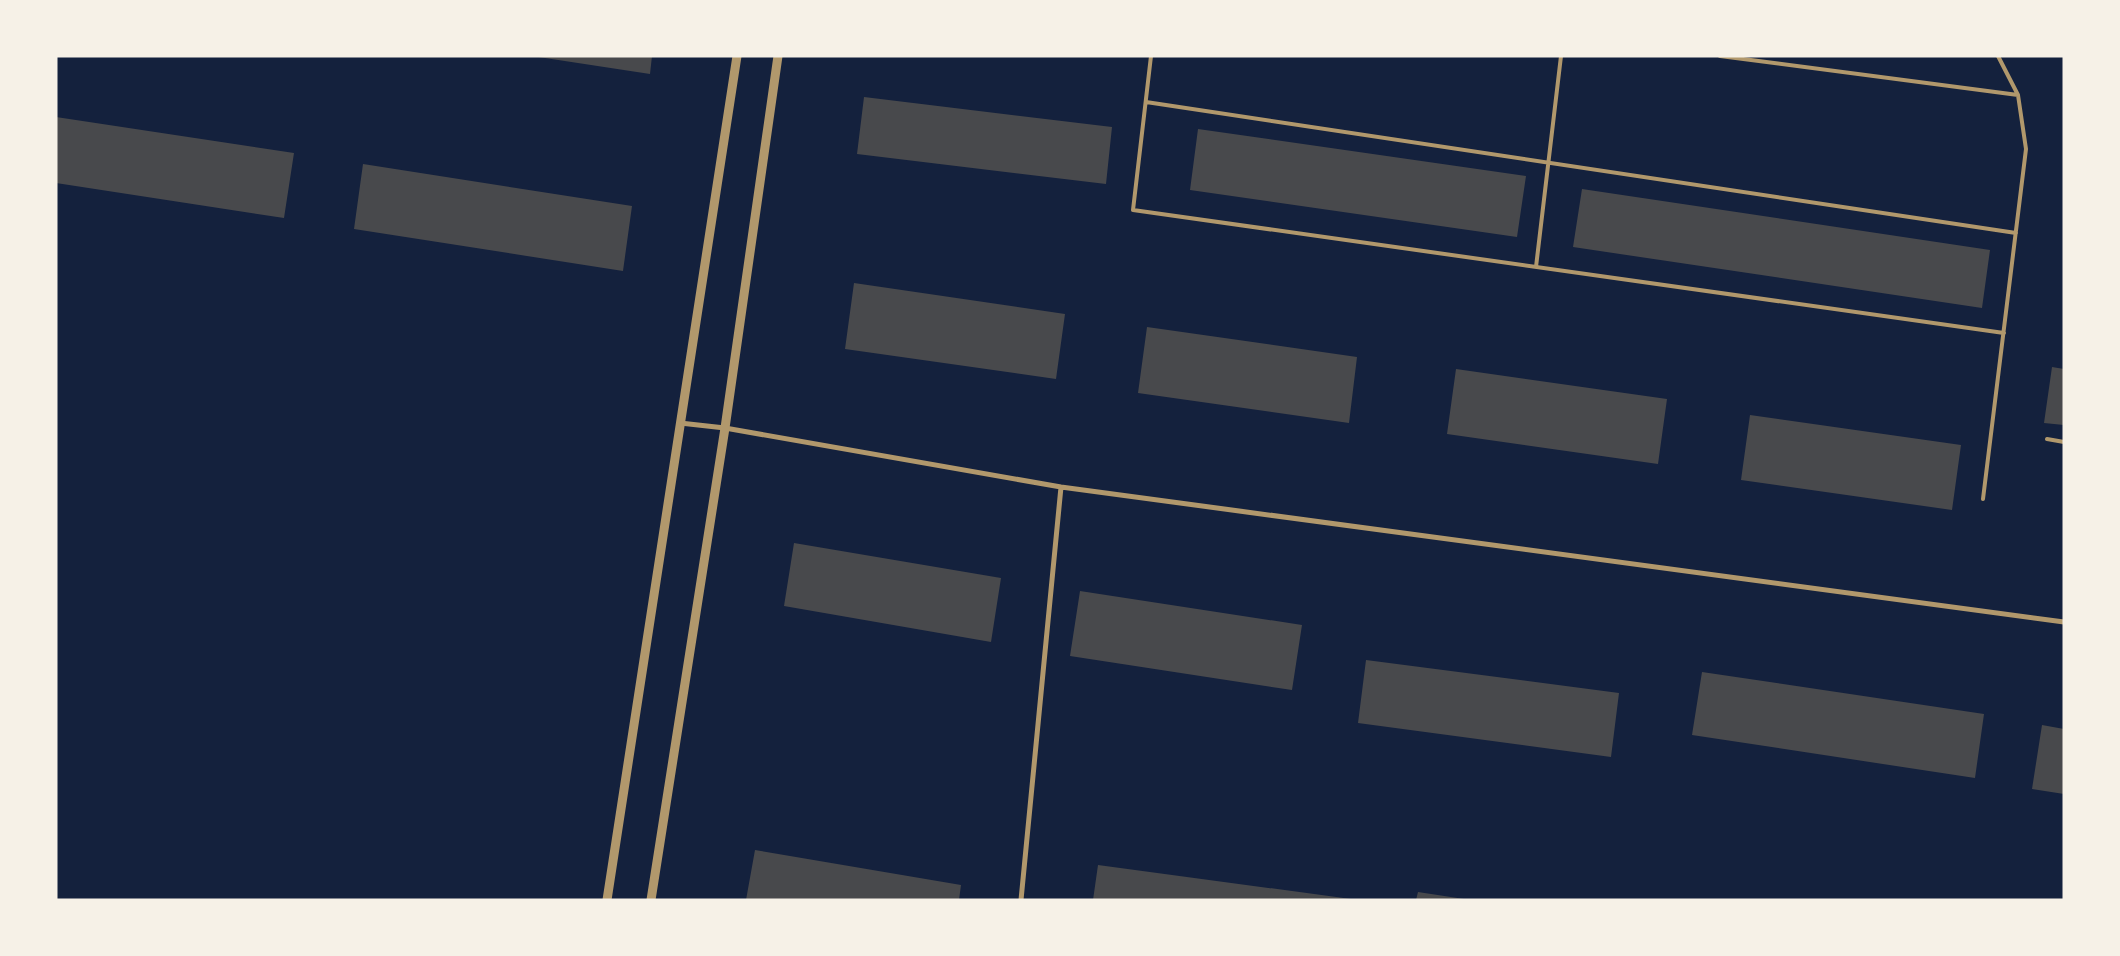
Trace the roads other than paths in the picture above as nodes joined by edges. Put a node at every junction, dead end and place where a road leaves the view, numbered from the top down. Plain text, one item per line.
1 (737, 56) edge
2 (778, 56) edge
3 (1151, 56) edge
4 (1562, 56) edge
5 (1720, 56) edge
6 (1998, 56) edge
7 (2018, 95) junction
8 (1146, 102) junction
9 (1550, 163) junction
10 (2016, 233) junction
11 (1536, 267) junction
12 (2004, 333) junction
13 (679, 423) junction
14 (725, 428) junction
15 (2047, 439) dead end
16 (2064, 442) edge
17 (1061, 487) junction
18 (1984, 499) dead end
19 (2064, 622) edge
20 (607, 900) edge
21 (651, 900) edge
22 (1021, 900) edge

1 - 13 street
2 - 14 street
3 - 8 lane
4 - 9 lane
5 - 7 lane
6 - 7 lane
7 - 10 lane
8 - 9 lane
8 - 11 lane
9 - 10 lane
9 - 11 lane
10 - 12 lane
11 - 12 lane
12 - 18 lane
13 - 14 street
13 - 20 street
14 - 17 street
14 - 21 street
15 - 16 lane
17 - 19 street
17 - 22 street

